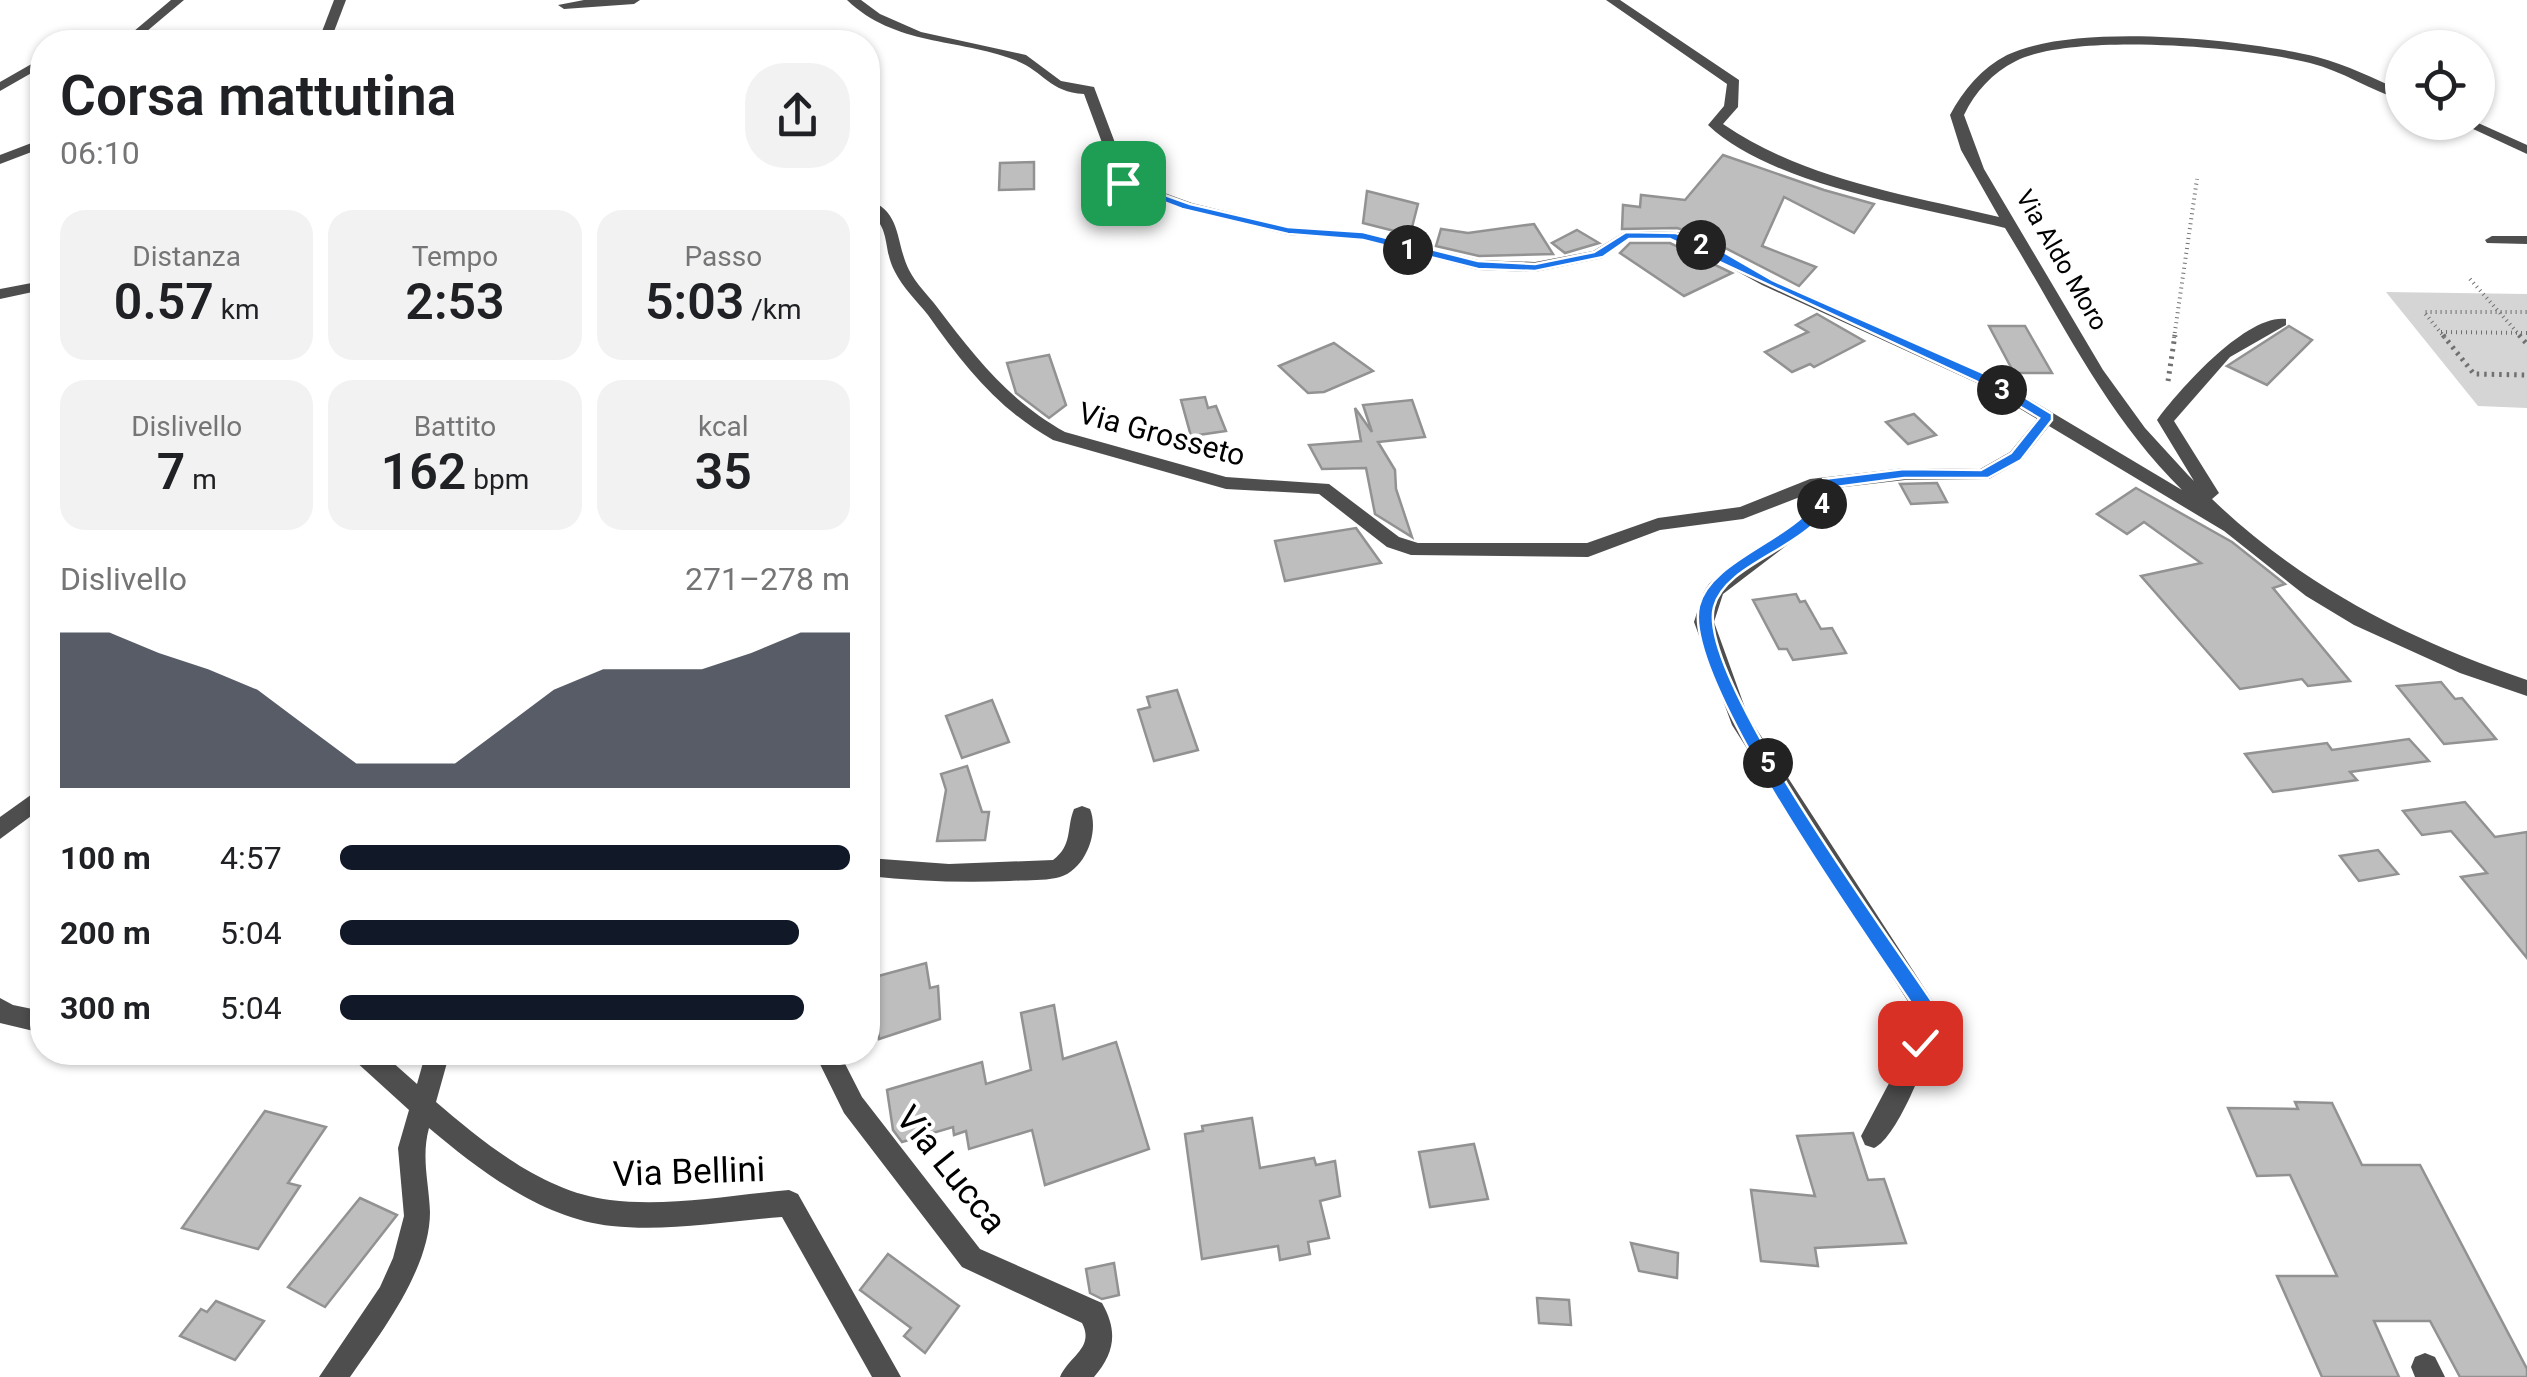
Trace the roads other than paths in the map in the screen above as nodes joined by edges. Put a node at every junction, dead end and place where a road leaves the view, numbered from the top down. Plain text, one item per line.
1 (178, 0) edge
2 (340, 0) edge
3 (634, 0) edge
4 (853, 0) edge
5 (1612, 0) edge
6 (564, 6) dead end
7 (142, 30) edge
8 (329, 30) edge
9 (30, 69) edge
10 (0, 86) edge
11 (2385, 89) edge
12 (2495, 136) edge
13 (30, 149) edge
14 (2527, 150) edge
15 (0, 160) edge
16 (880, 214) edge
17 (2012, 225) junction
18 (2492, 240) dead end
19 (2527, 240) edge
20 (30, 288) edge
21 (0, 294) edge
22 (2280, 322) dead end
23 (2048, 417) junction
24 (1828, 482) junction
25 (2228, 526) junction
26 (2527, 688) edge
27 (30, 806) edge
28 (1082, 816) dead end
29 (0, 830) edge
30 (880, 868) edge
31 (0, 1009) edge
32 (30, 1020) edge
33 (376, 1065) edge
34 (434, 1065) edge
35 (833, 1065) edge
36 (420, 1108) junction
37 (1874, 1136) dead end
38 (333, 1377) edge
39 (888, 1377) edge
40 (1074, 1377) edge

1 - 7 street
2 - 8 street
3 - 6 street
4 - 23 street
5 - 17 street
9 - 10 street
11 - 17 street, Via Aldo Moro
12 - 14 street
13 - 15 street
16 - 24 street, Via Grosseto
17 - 25 street, Via Aldo Moro
18 - 19 street
20 - 21 street
22 - 25 street
23 - 24 street, Via Grosseto
23 - 25 street
24 - 37 street
25 - 26 street, Via Aldo Moro
27 - 29 street
28 - 30 street
31 - 32 street
33 - 36 street
34 - 36 street
35 - 40 street, Via Lucca
36 - 38 street
36 - 39 street, Via Bellini

